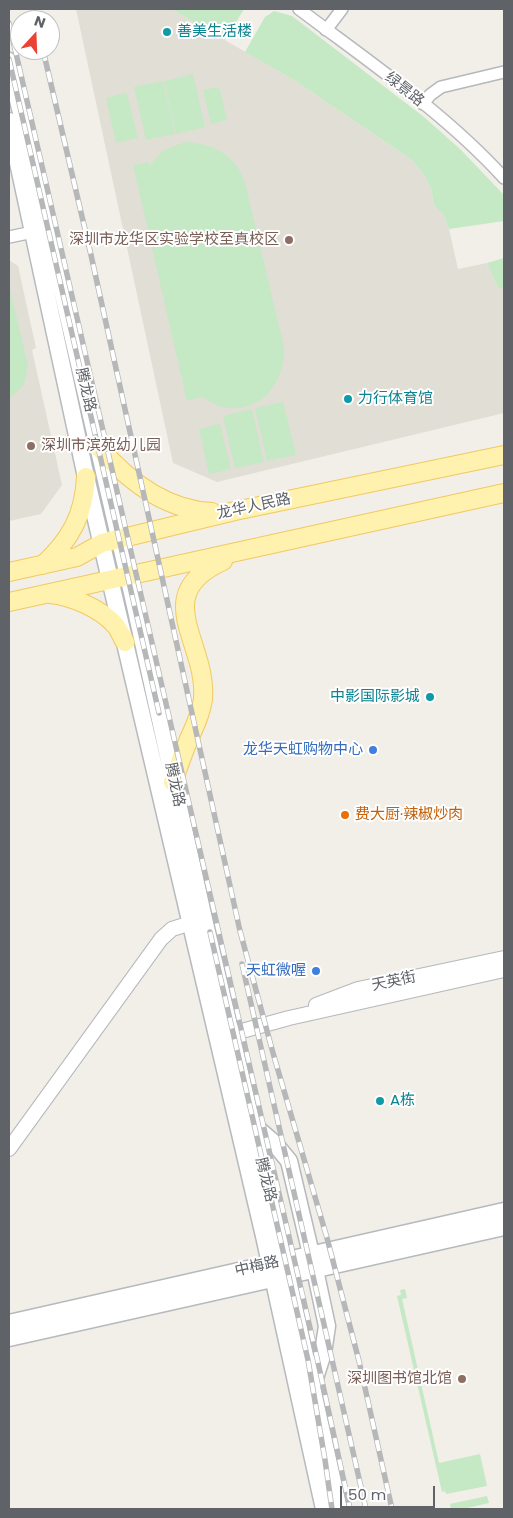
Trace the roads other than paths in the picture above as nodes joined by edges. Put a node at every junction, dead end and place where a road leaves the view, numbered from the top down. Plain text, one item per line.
1 (299, 9) edge
2 (342, 9) edge
3 (326, 30) junction
4 (9, 61) edge
5 (504, 72) edge
6 (423, 104) junction
7 (9, 121) edge
8 (504, 178) edge
9 (33, 232) junction
10 (9, 237) edge
11 (98, 446) junction
12 (504, 454) edge
13 (86, 477) junction
14 (504, 494) edge
15 (235, 511) junction
16 (119, 539) junction
17 (102, 543) junction
18 (251, 548) junction
19 (43, 565) junction
20 (9, 572) edge
21 (128, 575) junction
22 (110, 579) junction
23 (44, 594) junction
24 (9, 602) edge
25 (125, 642) junction
26 (173, 782) junction
27 (191, 923) junction
28 (504, 958) edge
29 (504, 970) edge
30 (289, 1018) junction
31 (231, 1034) junction
32 (248, 1130) junction
33 (14, 1132) edge
34 (9, 1149) edge
35 (504, 1211) edge
36 (504, 1227) edge
37 (313, 1262) junction
38 (279, 1270) junction
39 (9, 1323) edge
40 (9, 1338) edge
41 (312, 1386) junction
42 (335, 1508) edge

1 - 3 street, 绿景路
2 - 3 street
3 - 6 street, 绿景路
4 - 11 main road, 腾龙路
5 - 6 street
6 - 8 street, 绿景路
7 - 9 main road, 腾龙路
9 - 10 street
9 - 13 main road, 腾龙路
11 - 15 main road
11 - 16 main road, 腾龙路
12 - 15 main road, 龙华人民路
13 - 17 main road, 腾龙路
13 - 19 main road
14 - 18 main road
15 - 16 main road, 龙华人民路
16 - 17 main road, 龙华人民路
16 - 21 main road, 腾龙路
17 - 19 main road, 龙华人民路
17 - 22 main road, 腾龙路
18 - 21 main road
18 - 26 main road
19 - 20 main road, 龙华人民路
21 - 22 main road
21 - 26 main road, 腾龙路
22 - 23 main road
22 - 25 main road, 腾龙路
23 - 24 main road
23 - 25 main road
25 - 27 main road, 腾龙路
26 - 31 main road, 腾龙路
27 - 32 main road, 腾龙路
27 - 33 street
28 - 30 street, 天英街
29 - 30 street, 天英街
30 - 31 street, 天英街
31 - 32 main road, 腾龙路
32 - 37 main road
32 - 38 main road, 腾龙路
33 - 34 street
35 - 37 main road, 中梅路
36 - 37 main road, 中梅路
37 - 38 main road, 中梅路
37 - 41 main road
38 - 39 main road, 中梅路
38 - 40 main road, 中梅路
38 - 41 main road, 腾龙路
38 - 42 main road, 腾龙路
41 - 42 main road, 腾龙路

